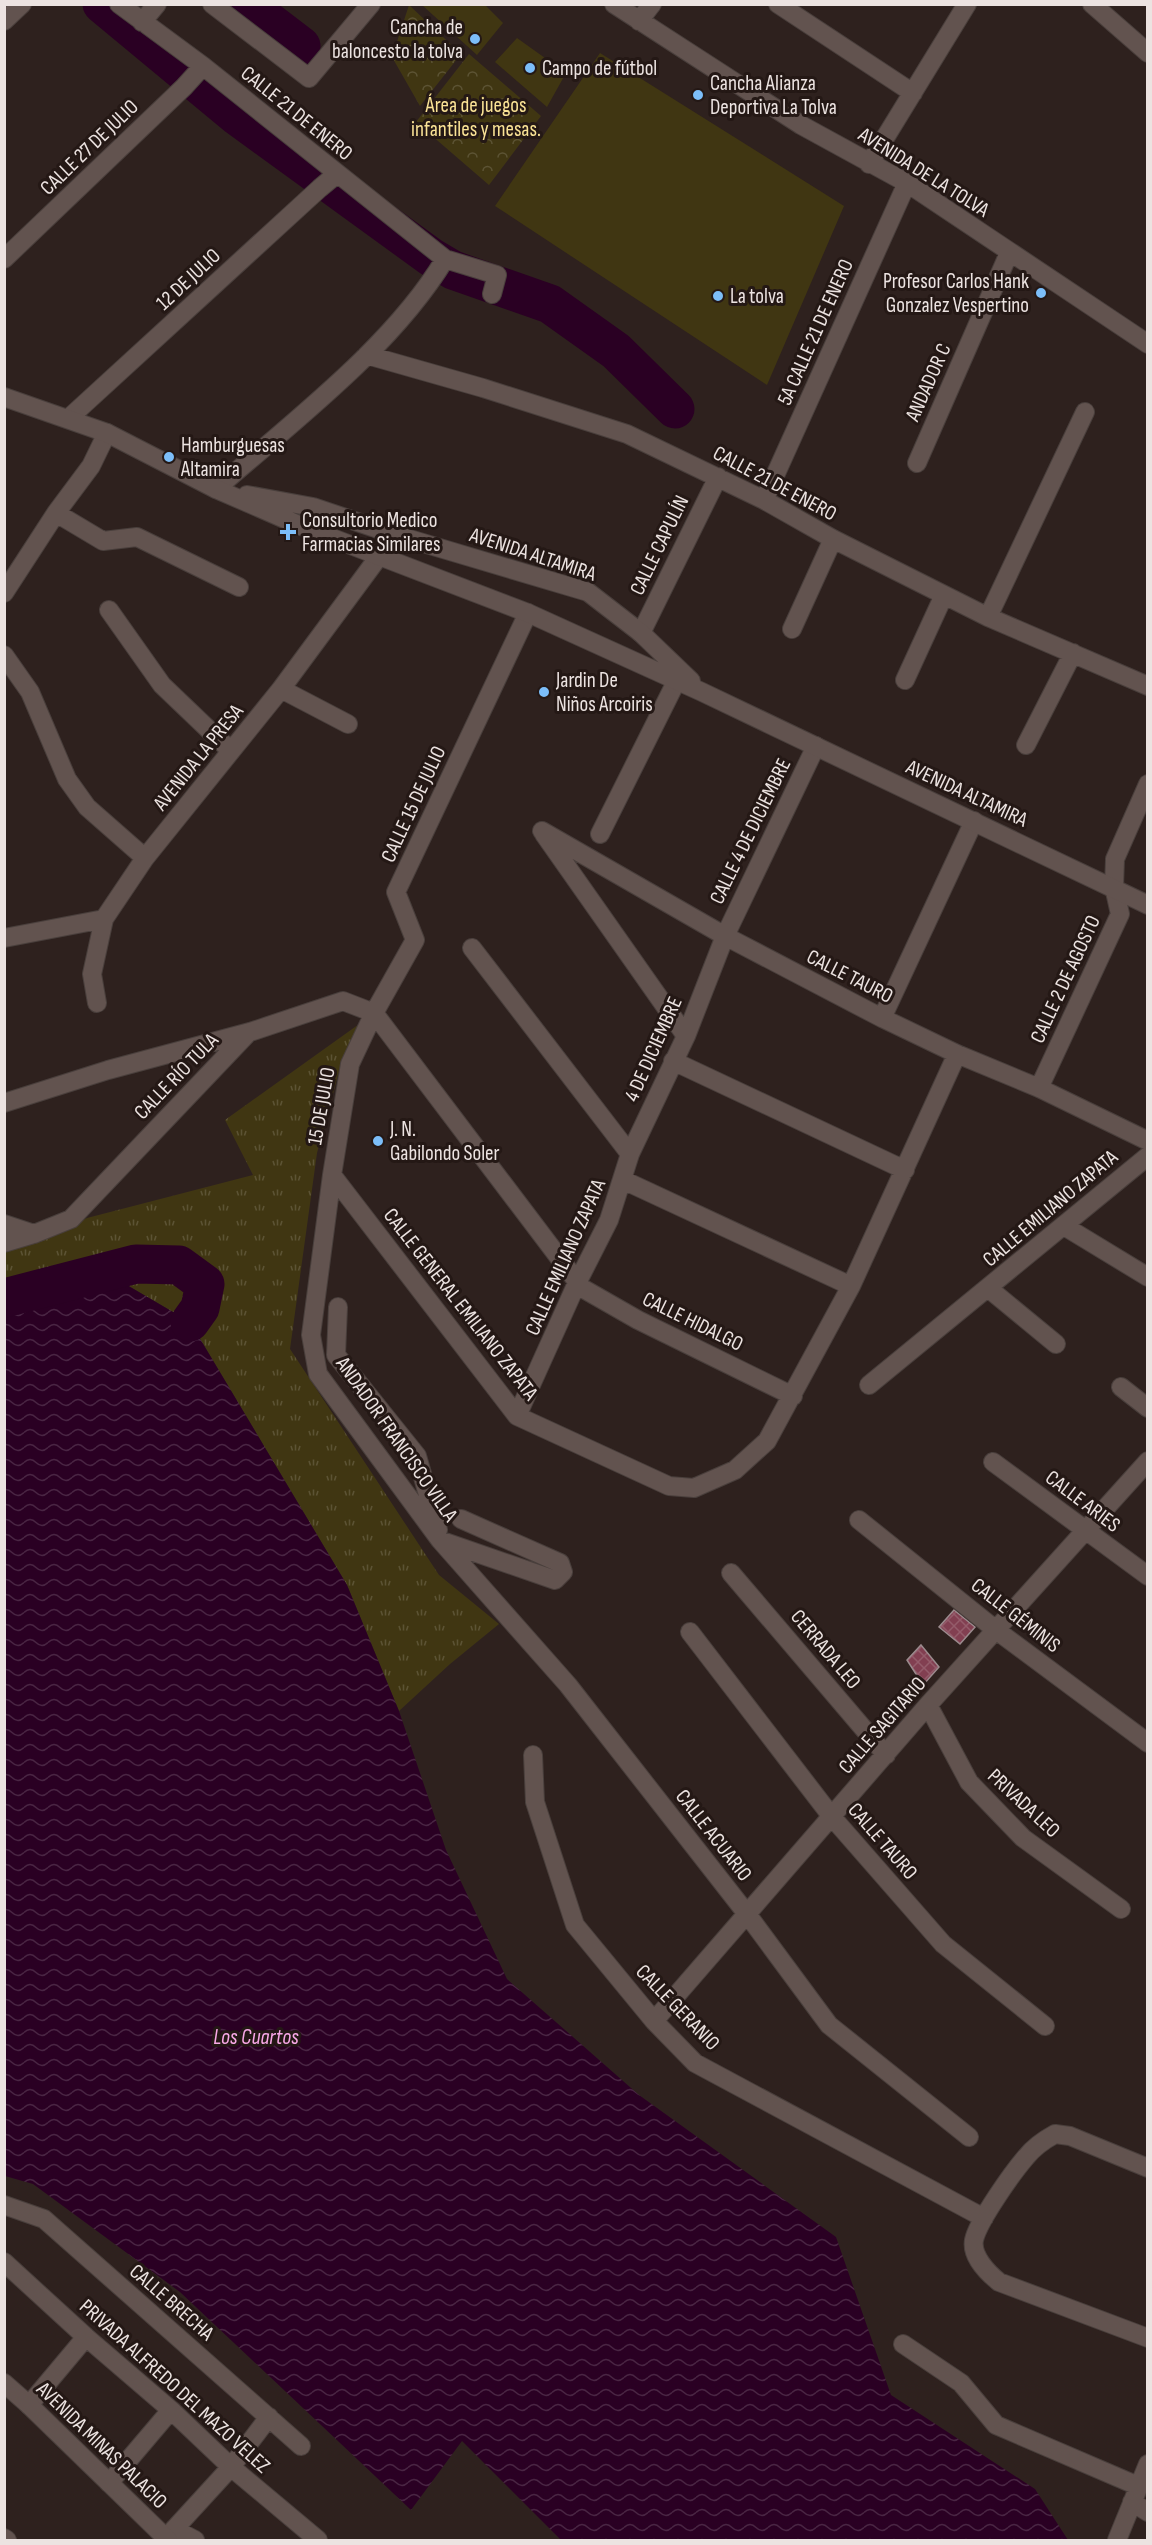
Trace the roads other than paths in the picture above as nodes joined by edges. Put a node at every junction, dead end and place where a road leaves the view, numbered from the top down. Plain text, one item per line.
1 (22, 4) edge
2 (119, 4) edge
3 (157, 4) edge
4 (212, 4) edge
5 (371, 4) edge
6 (614, 4) edge
7 (652, 4) edge
8 (778, 4) edge
9 (967, 4) edge
10 (1092, 4) edge
11 (5, 19) edge
12 (639, 21) junction
13 (142, 22) junction
14 (1148, 53) edge
15 (203, 66) junction
16 (913, 93) junction
17 (869, 164) junction
18 (330, 181) junction
19 (907, 183) junction
20 (1010, 253) junction
21 (4, 259) edge
22 (445, 259) junction
23 (492, 294) dead end
24 (1148, 344) edge
25 (367, 355) junction
26 (4, 397) edge
27 (1085, 412) dead end
28 (69, 418) junction
29 (107, 433) junction
30 (917, 463) dead end
31 (718, 477) junction
32 (216, 489) junction
33 (764, 500) junction
34 (56, 513) junction
35 (833, 539) junction
36 (380, 555) junction
37 (239, 587) dead end
38 (4, 593) edge
39 (944, 595) junction
40 (109, 610) dead end
41 (528, 613) junction
42 (988, 617) junction
43 (792, 629) dead end
44 (641, 633) junction
45 (1073, 653) junction
46 (4, 655) edge
47 (677, 680) junction
48 (905, 680) dead end
49 (1148, 686) edge
50 (281, 689) junction
51 (702, 692) junction
52 (348, 724) dead end
53 (816, 746) junction
54 (1026, 746) dead end
55 (231, 751) junction
56 (1148, 784) edge
57 (974, 820) junction
58 (600, 834) dead end
59 (145, 858) junction
60 (1114, 887) junction
61 (1148, 904) edge
62 (104, 919) junction
63 (725, 936) junction
64 (4, 938) edge
65 (472, 948) dead end
66 (97, 1003) dead end
67 (374, 1013) junction
68 (882, 1018) junction
69 (250, 1032) junction
70 (686, 1036) junction
71 (957, 1054) junction
72 (673, 1061) junction
73 (1039, 1088) junction
74 (4, 1103) edge
75 (1148, 1141) edge
76 (630, 1154) junction
77 (1148, 1156) edge
78 (905, 1170) junction
79 (332, 1175) junction
80 (623, 1180) junction
81 (4, 1224) edge
82 (1064, 1226) junction
83 (34, 1234) junction
84 (4, 1242) edge
85 (1148, 1277) edge
86 (577, 1283) junction
87 (851, 1287) junction
88 (988, 1288) junction
89 (338, 1307) dead end
90 (1056, 1344) dead end
91 (869, 1385) dead end
92 (1121, 1387) dead end
93 (793, 1396) junction
94 (1148, 1408) edge
95 (518, 1416) junction
96 (1148, 1461) edge
97 (993, 1462) dead end
98 (461, 1519) dead end
99 (859, 1520) dead end
100 (1085, 1531) junction
101 (441, 1540) junction
102 (731, 1573) dead end
103 (1148, 1576) edge
104 (996, 1630) junction
105 (690, 1632) dead end
106 (928, 1705) junction
107 (1148, 1743) edge
108 (532, 1755) dead end
109 (885, 1755) junction
110 (832, 1817) junction
111 (1120, 1909) dead end
112 (747, 1914) junction
113 (654, 2021) junction
114 (1045, 2026) dead end
115 (969, 2137) dead end
116 (1148, 2168) edge
117 (4, 2205) edge
118 (984, 2218) junction
119 (4, 2262) edge
120 (86, 2337) junction
121 (1148, 2338) edge
122 (903, 2344) dead end
123 (7, 2390) edge
124 (29, 2404) junction
125 (171, 2410) junction
126 (269, 2417) junction
127 (302, 2446) dead end
128 (1148, 2464) edge
129 (231, 2467) junction
130 (109, 2483) junction
131 (1135, 2494) junction
132 (1148, 2512) edge
133 (169, 2536) edge
134 (195, 2541) edge
135 (318, 2541) edge
136 (1117, 2541) edge

1 - 11 street
2 - 13 street, CALLE 21 DE ENERO
3 - 13 street
4 - 5 street
6 - 12 street, AVENIDA DE LA TOLVA
7 - 12 street
8 - 16 street
9 - 16 street
10 - 14 street
12 - 17 street, AVENIDA DE LA TOLVA
13 - 15 street, CALLE 21 DE ENERO
15 - 18 street, CALLE 21 DE ENERO
15 - 21 street, CALLE 27 DE JULIO
16 - 17 street
17 - 19 street, AVENIDA DE LA TOLVA
18 - 22 street, CALLE 21 DE ENERO
18 - 28 street, 12 DE JULIO
19 - 20 street, AVENIDA DE LA TOLVA
19 - 33 street, 5A CALLE 21 DE ENERO
20 - 24 street, AVENIDA DE LA TOLVA
20 - 30 street, ANDADOR C
22 - 23 street
22 - 25 street
25 - 31 street, CALLE 21 DE ENERO
25 - 32 street
26 - 28 street, AVENIDA ALTAMIRA
27 - 42 street
28 - 29 street, AVENIDA ALTAMIRA
29 - 32 street, AVENIDA ALTAMIRA
29 - 34 street
31 - 33 street, CALLE 21 DE ENERO
31 - 44 street, CALLE CAPULÍN
32 - 36 street, AVENIDA ALTAMIRA
32 - 44 street, AVENIDA ALTAMIRA
33 - 35 street, CALLE 21 DE ENERO
34 - 37 street
34 - 38 street
35 - 39 street, CALLE 21 DE ENERO
35 - 43 street
36 - 41 street, AVENIDA ALTAMIRA
36 - 50 street, AVENIDA LA PRESA
39 - 42 street, CALLE 21 DE ENERO
39 - 48 street
40 - 55 street
41 - 47 street, AVENIDA ALTAMIRA
41 - 67 street, CALLE 15 DE JULIO
42 - 45 street, CALLE 21 DE ENERO
44 - 51 street, AVENIDA ALTAMIRA
45 - 49 street, CALLE 21 DE ENERO
45 - 54 street
46 - 59 street
47 - 51 street, AVENIDA ALTAMIRA
47 - 58 street
50 - 52 street
50 - 55 street, AVENIDA LA PRESA
51 - 53 street, AVENIDA ALTAMIRA
53 - 57 street, AVENIDA ALTAMIRA
53 - 63 street, CALLE 4 DE DICIEMBRE
55 - 59 street, AVENIDA LA PRESA
56 - 60 street, CALLE 2 DE AGOSTO
57 - 60 street, AVENIDA ALTAMIRA
57 - 68 street
59 - 62 street, AVENIDA LA PRESA
60 - 61 street, AVENIDA ALTAMIRA
60 - 73 street, CALLE 2 DE AGOSTO
62 - 64 street
62 - 66 street, AVENIDA LA PRESA
63 - 68 street, CALLE TAURO
63 - 70 street, 4 DE DICIEMBRE
63 - 70 street, CALLE TAURO
65 - 76 street
67 - 69 street, CALLE RÍO TULA
67 - 79 street, 15 DE JULIO
67 - 86 street, CALLE HIDALGO
68 - 71 street, CALLE TAURO
69 - 74 street
69 - 83 street, CALLE RÍO TULA
70 - 72 street, 4 DE DICIEMBRE
71 - 73 street, CALLE TAURO
71 - 78 street
72 - 76 street, 4 DE DICIEMBRE
72 - 78 street
73 - 75 street, CALLE TAURO
76 - 80 street, 4 DE DICIEMBRE
77 - 82 street, CALLE EMILIANO ZAPATA
78 - 87 street
79 - 95 street, CALLE GENERAL EMILIANO ZAPATA
79 - 101 street, ANDADOR FRANCISCO VILLA
80 - 86 street, CALLE EMILIANO ZAPATA
80 - 87 street, CALLE EMILIANO ZAPATA
81 - 83 street
82 - 85 street
82 - 88 street, CALLE EMILIANO ZAPATA
83 - 84 street, CALLE RÍO TULA
86 - 93 street, CALLE HIDALGO
86 - 95 street, CALLE EMILIANO ZAPATA
87 - 93 street
88 - 90 street
88 - 91 street, CALLE EMILIANO ZAPATA
89 - 101 street, ANDADOR FRANCISCO VILLA
92 - 94 street
93 - 95 street, CALLE GENERAL EMILIANO ZAPATA
96 - 100 street, CALLE SAGITARIO
97 - 100 street, CALLE ARIES
98 - 101 street
99 - 104 street, CALLE GÉMINIS
100 - 103 street, CALLE ARIES
100 - 104 street, CALLE SAGITARIO
101 - 112 street, CALLE ACUARIO
102 - 109 street, CERRADA LEO
104 - 106 street, CALLE SAGITARIO
104 - 107 street, CALLE GÉMINIS
105 - 110 street, CALLE TAURO
106 - 109 street, CALLE SAGITARIO
106 - 111 street, PRIVADA LEO
108 - 113 street, CALLE GERANIO
109 - 110 street, CALLE SAGITARIO
110 - 112 street, CALLE SAGITARIO
110 - 114 street, CALLE TAURO
112 - 113 street, CALLE SAGITARIO
112 - 115 street, CALLE ACUARIO
113 - 118 street, CALLE GERANIO
116 - 118 street
117 - 126 street, CALLE BRECHA
118 - 121 street
119 - 120 street, PRIVADA ALFREDO DEL MAZO VELEZ
120 - 124 street
120 - 125 street, PRIVADA ALFREDO DEL MAZO VELEZ
122 - 131 street
123 - 124 street, AVENIDA MINAS PALACIO
124 - 130 street, AVENIDA MINAS PALACIO
125 - 129 street, PRIVADA ALFREDO DEL MAZO VELEZ
125 - 130 street
126 - 127 street, CALLE BRECHA
126 - 129 street
128 - 131 street
129 - 133 street
129 - 135 street, PRIVADA ALFREDO DEL MAZO VELEZ
130 - 133 street, AVENIDA MINAS PALACIO
131 - 132 street
131 - 136 street
133 - 134 street, AVENIDA MINAS PALACIO

